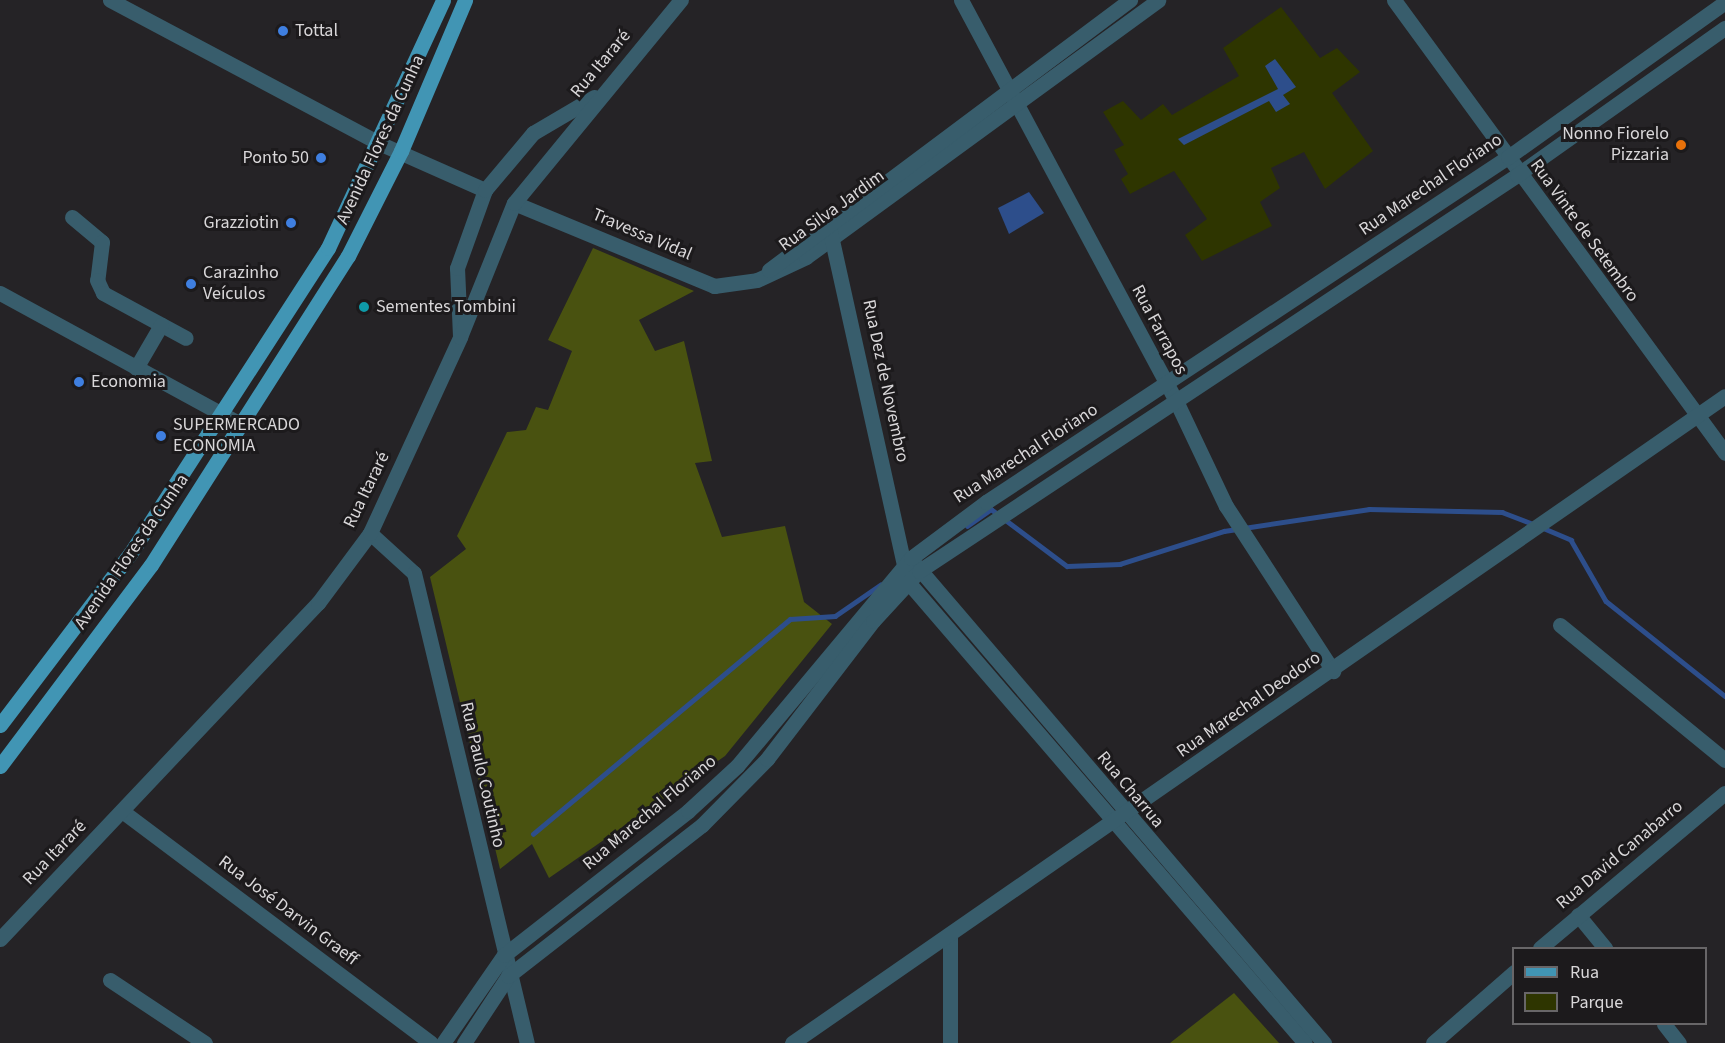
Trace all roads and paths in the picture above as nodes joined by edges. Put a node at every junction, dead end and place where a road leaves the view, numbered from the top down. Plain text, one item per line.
1 (110, 0) edge
2 (443, 0) edge
3 (465, 0) edge
4 (681, 0) edge
5 (962, 0) edge
6 (1130, 0) edge
7 (1158, 0) edge
8 (1394, 0) edge
9 (1725, 2) edge
10 (1725, 28) edge
11 (1653, 54) junction
12 (1665, 70) junction
13 (1009, 88) junction
14 (602, 92) junction
15 (1017, 103) junction
16 (381, 144) junction
17 (401, 151) junction
18 (1508, 157) junction
19 (923, 161) junction
20 (1517, 175) junction
21 (485, 190) junction
22 (514, 202) junction
23 (72, 217) dead end
24 (828, 222) junction
25 (833, 237) junction
26 (1339, 270) junction
27 (757, 280) junction
28 (1351, 286) junction
29 (0, 293) edge
30 (1260, 323) junction
31 (161, 325) junction
32 (460, 337) junction
33 (186, 338) dead end
34 (1271, 339) junction
35 (136, 368) junction
36 (1167, 385) junction
37 (1725, 396) edge
38 (1177, 403) junction
39 (222, 415) junction
40 (1697, 416) junction
41 (242, 425) junction
42 (1725, 453) edge
43 (370, 533) junction
44 (130, 554) junction
45 (904, 558) junction
46 (151, 565) junction
47 (914, 577) junction
48 (1560, 625) dead end
49 (1333, 671) junction
50 (0, 725) edge
51 (1725, 760) edge
52 (0, 766) edge
53 (1725, 793) edge
54 (122, 811) junction
55 (688, 811) junction
56 (1118, 819) junction
57 (702, 825) junction
58 (1578, 915) junction
59 (950, 936) junction
60 (0, 939) edge
61 (1541, 947) edge
62 (1604, 947) edge
63 (504, 955) junction
64 (1512, 974) edge
65 (508, 976) junction
66 (110, 981) dead end
67 (1666, 1025) edge
68 (1300, 1026) junction
69 (205, 1043) edge
70 (431, 1043) edge
71 (443, 1043) edge
72 (464, 1043) edge
73 (527, 1043) edge
74 (792, 1043) edge
75 (950, 1043) edge
76 (1305, 1043) edge
77 (1324, 1043) edge
78 (1433, 1043) edge
79 (1679, 1043) edge

1 - 16 street
2 - 16 main road, Avenida Flores da Cunha
3 - 17 main road, Avenida Flores da Cunha
4 - 14 street, Rua Itararé
5 - 13 street, Rua Farrapos
6 - 13 street, Rua Silva Jardim
7 - 15 street, Rua Silva Jardim
8 - 18 street, Rua Vinte de Setembro
9 - 11 street, Rua Marechal Floriano
10 - 12 street, Rua Marechal Floriano
11 - 12 street
11 - 18 street, Rua Marechal Floriano
12 - 20 street, Rua Marechal Floriano
13 - 15 street, Rua Farrapos
13 - 19 street, Rua Silva Jardim
14 - 21 street
14 - 22 street, Rua Itararé
15 - 19 street, Rua Silva Jardim
15 - 36 street, Rua Farrapos
16 - 17 street
16 - 39 main road, Avenida Flores da Cunha
17 - 21 street
17 - 41 main road, Avenida Flores da Cunha
18 - 20 street, Rua Vinte de Setembro
18 - 26 street, Rua Marechal Floriano
19 - 24 street, Rua Silva Jardim
19 - 25 street, Rua Silva Jardim
20 - 28 street, Rua Marechal Floriano
20 - 40 street, Rua Vinte de Setembro
21 - 32 street
22 - 27 street, Travessa Vidal
22 - 32 street, Rua Itararé
23 - 31 street
24 - 25 street, Rua Dez de Novembro
24 - 27 street, Rua Silva Jardim
25 - 27 street, Rua Silva Jardim
25 - 45 street, Rua Dez de Novembro
26 - 28 street
26 - 30 street, Rua Marechal Floriano
28 - 34 street, Rua Marechal Floriano
29 - 35 street
30 - 34 street
30 - 36 street, Rua Marechal Floriano
31 - 33 street
31 - 35 street
32 - 43 street, Rua Itararé
34 - 38 street, Rua Marechal Floriano
35 - 39 street
36 - 38 street, Rua Farrapos
36 - 45 street, Rua Marechal Floriano
37 - 40 street, Rua Marechal Deodoro
38 - 47 street, Rua Marechal Floriano
38 - 49 street, Rua Farrapos
39 - 41 street
39 - 44 main road, Avenida Flores da Cunha
40 - 42 street, Rua Vinte de Setembro
40 - 49 street, Rua Marechal Deodoro
41 - 46 main road, Avenida Flores da Cunha
43 - 54 street, Rua Itararé
43 - 63 street, Rua Paulo Coutinho
44 - 46 main road
44 - 50 main road, Avenida Flores da Cunha
45 - 47 street, Rua Charrua
45 - 55 street, Rua Marechal Floriano
46 - 52 main road, Avenida Flores da Cunha
47 - 56 street, Rua Charrua
47 - 57 street, Rua Marechal Floriano
48 - 51 street
49 - 56 street, Rua Marechal Deodoro
53 - 58 street, Rua David Canabarro
54 - 60 street, Rua Itararé
54 - 70 street, Rua José Darvin Graeff
55 - 57 street
55 - 63 street, Rua Marechal Floriano
56 - 59 street, Rua Marechal Deodoro
56 - 68 street, Rua Charrua
57 - 65 street, Rua Marechal Floriano
58 - 61 street, Rua David Canabarro
58 - 62 street
59 - 74 street, Rua Marechal Deodoro
59 - 75 street
63 - 65 street, Rua Paulo Coutinho
63 - 71 street, Rua Marechal Floriano
64 - 78 street
65 - 72 street, Rua Marechal Floriano
65 - 73 street, Rua Paulo Coutinho
66 - 69 street
67 - 79 street
68 - 76 street, Rua Charrua
68 - 77 street, Rua Charrua

